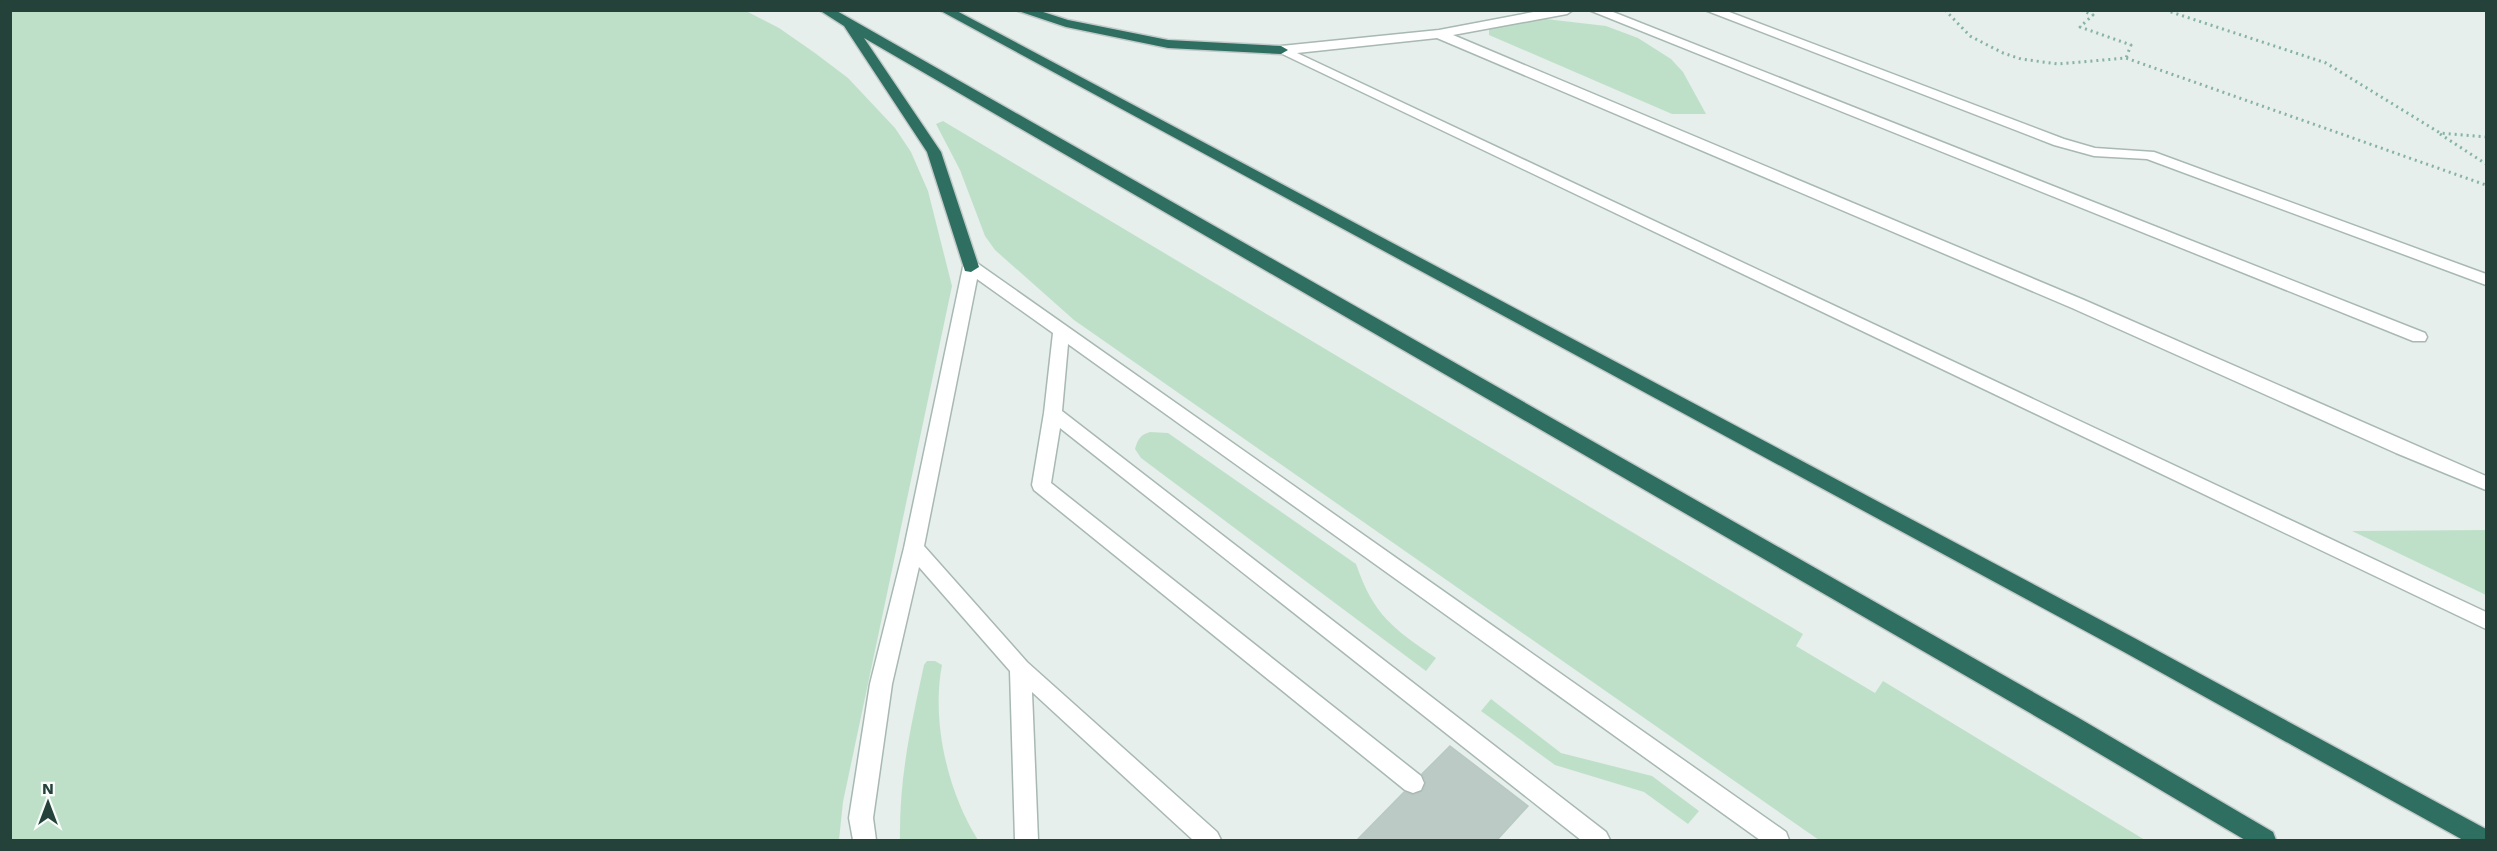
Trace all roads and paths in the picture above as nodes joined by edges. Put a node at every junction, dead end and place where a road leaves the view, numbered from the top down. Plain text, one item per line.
1 (825, 10) edge
2 (945, 10) edge
3 (1021, 10) edge
4 (1567, 10) edge
5 (1595, 10) edge
6 (1711, 10) edge
7 (1945, 10) edge
8 (2081, 10) edge
9 (2164, 10) edge
10 (848, 23) junction
11 (1438, 34) junction
12 (1281, 50) junction
13 (2127, 58) junction
14 (2440, 133) junction
15 (2487, 137) edge
16 (2487, 164) edge
17 (2487, 185) edge
18 (971, 267) junction
19 (2487, 280) edge
20 (1061, 333) junction
21 (2419, 337) dead end
22 (1053, 413) junction
23 (2487, 483) edge
24 (914, 548) junction
25 (2487, 621) edge
26 (1020, 668) junction
27 (1413, 783) dead end
28 (864, 840) edge
29 (1026, 840) edge
30 (1209, 840) edge
31 (1598, 840) edge
32 (1778, 840) edge
33 (2265, 840) edge
34 (2484, 840) edge

1 - 10 highway
2 - 34 highway
3 - 12 highway
4 - 11 lane
5 - 21 lane
6 - 19 lane
7 - 13 path
8 - 13 path
9 - 14 path
10 - 18 highway
10 - 33 highway
11 - 12 lane
11 - 23 lane
12 - 25 lane
13 - 17 path
14 - 15 path
14 - 16 path
18 - 20 lane
18 - 24 lane
20 - 22 lane
20 - 32 lane
22 - 27 lane
22 - 31 lane
24 - 26 lane
24 - 28 lane
26 - 29 lane
26 - 30 lane

